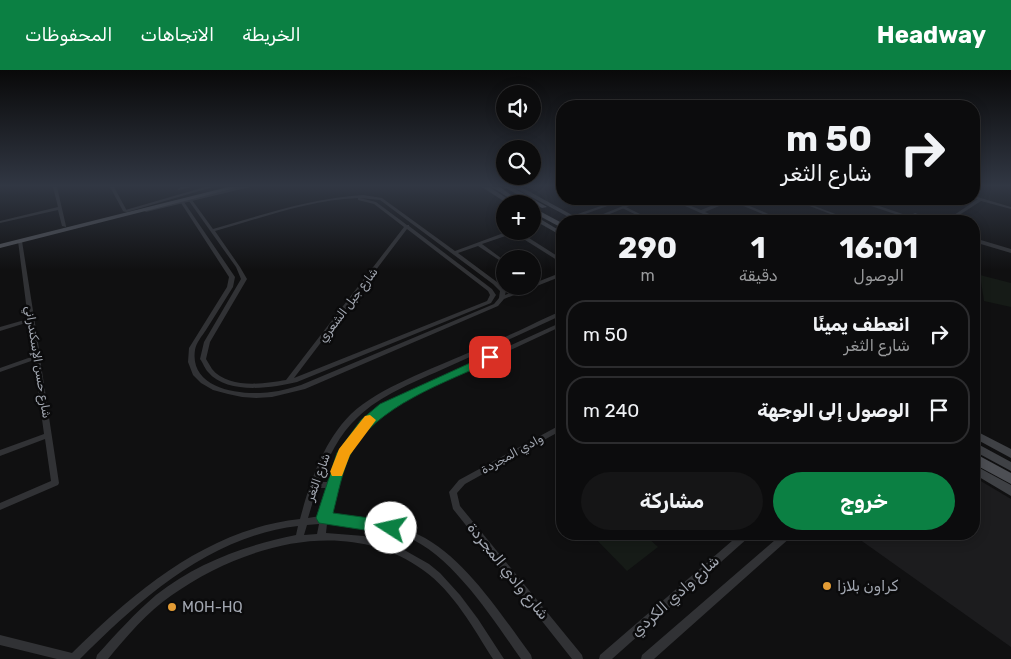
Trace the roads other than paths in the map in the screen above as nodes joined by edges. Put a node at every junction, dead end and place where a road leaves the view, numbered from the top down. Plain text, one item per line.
1 (32, 214) edge
2 (61, 214) edge
3 (111, 214) edge
4 (128, 214) edge
5 (196, 214) edge
6 (201, 214) edge
7 (275, 214) edge
8 (283, 214) edge
9 (391, 214) edge
10 (402, 214) edge
11 (542, 214) edge
12 (541, 215) edge
13 (192, 216) joint
14 (0, 222) edge
15 (556, 223) edge
16 (64, 226) junction
17 (407, 226) junction
18 (556, 229) edge
19 (214, 232) junction
20 (980, 237) edge
21 (496, 238) edge
22 (527, 240) edge
23 (0, 241) edge
24 (20, 241) junction
25 (220, 241) junction
26 (980, 242) edge
27 (212, 244) junction
28 (478, 244) junction
29 (0, 246) edge
30 (1011, 246) edge
31 (1011, 250) edge
32 (454, 253) junction
33 (496, 257) edge
34 (556, 257) edge
35 (556, 276) edge
36 (541, 282) edge
37 (509, 295) edge
38 (502, 298) junction
39 (556, 316) edge
40 (31, 320) junction
41 (556, 327) edge
42 (0, 329) edge
43 (38, 357) junction
44 (304, 362) junction
45 (325, 369) junction
46 (0, 370) edge
47 (288, 382) junction
48 (234, 383) junction
49 (226, 392) junction
50 (556, 430) edge
51 (48, 435) junction
52 (980, 437) edge
53 (980, 449) edge
54 (0, 453) edge
55 (1011, 454) edge
56 (980, 461) edge
57 (1011, 467) edge
58 (980, 473) edge
59 (1011, 479) edge
60 (462, 482) joint
61 (315, 485) junction
62 (332, 485) junction
63 (1011, 491) edge
64 (0, 507) edge
65 (324, 518) junction
66 (303, 520) junction
67 (321, 537) junction
68 (299, 539) junction
69 (739, 540) edge
70 (780, 540) edge
71 (0, 640) edge
72 (73, 659) edge
73 (101, 659) edge
74 (499, 659) edge
75 (527, 659) edge
76 (578, 659) edge
77 (604, 659) edge
78 (646, 659) edge

1 - 14 street
2 - 16 street
3 - 16 main road
4 - 24 main road
5 - 13 street
6 - 19 street
7 - 19 street
8 - 19 street
9 - 17 street
10 - 32 street
11 - 15 main road
12 - 18 main road
13 - 27 street
16 - 23 main road
17 - 44 street, شارع جبل الشعري
17 - 45 street
19 - 25 street
20 - 30 street
21 - 28 street
22 - 34 street
24 - 29 main road
24 - 40 street, شارع حسن الإسكندراني
25 - 27 street
25 - 48 street
26 - 31 street
27 - 49 street
28 - 32 street
28 - 33 street
32 - 38 street
35 - 36 street
37 - 38 street
38 - 49 street
39 - 61 street, شارع الثغر
40 - 42 street
40 - 43 street, شارع حسن الإسكندراني
41 - 62 street, شارع الثغر
43 - 46 street
43 - 51 street, شارع حسن الإسكندراني
44 - 45 street
44 - 47 street, شارع جبل الشعري
45 - 47 street
47 - 48 street
48 - 49 street
50 - 60 street, وادي المجردة
51 - 54 street
51 - 64 street, شارع حسن الإسكندراني
52 - 55 main road
53 - 57 main road
56 - 59 main road
58 - 63 main road
60 - 76 street, شارع وادي المجردة
61 - 62 street
61 - 66 street, شارع الثغر
62 - 65 street, شارع الثغر
65 - 66 street
65 - 67 street, شارع الثغر
65 - 75 street
66 - 68 street, شارع الثغر
66 - 72 street
67 - 68 street
67 - 74 street
68 - 73 street
69 - 77 street, شارع وادي الكردي
70 - 78 street
71 - 72 street

